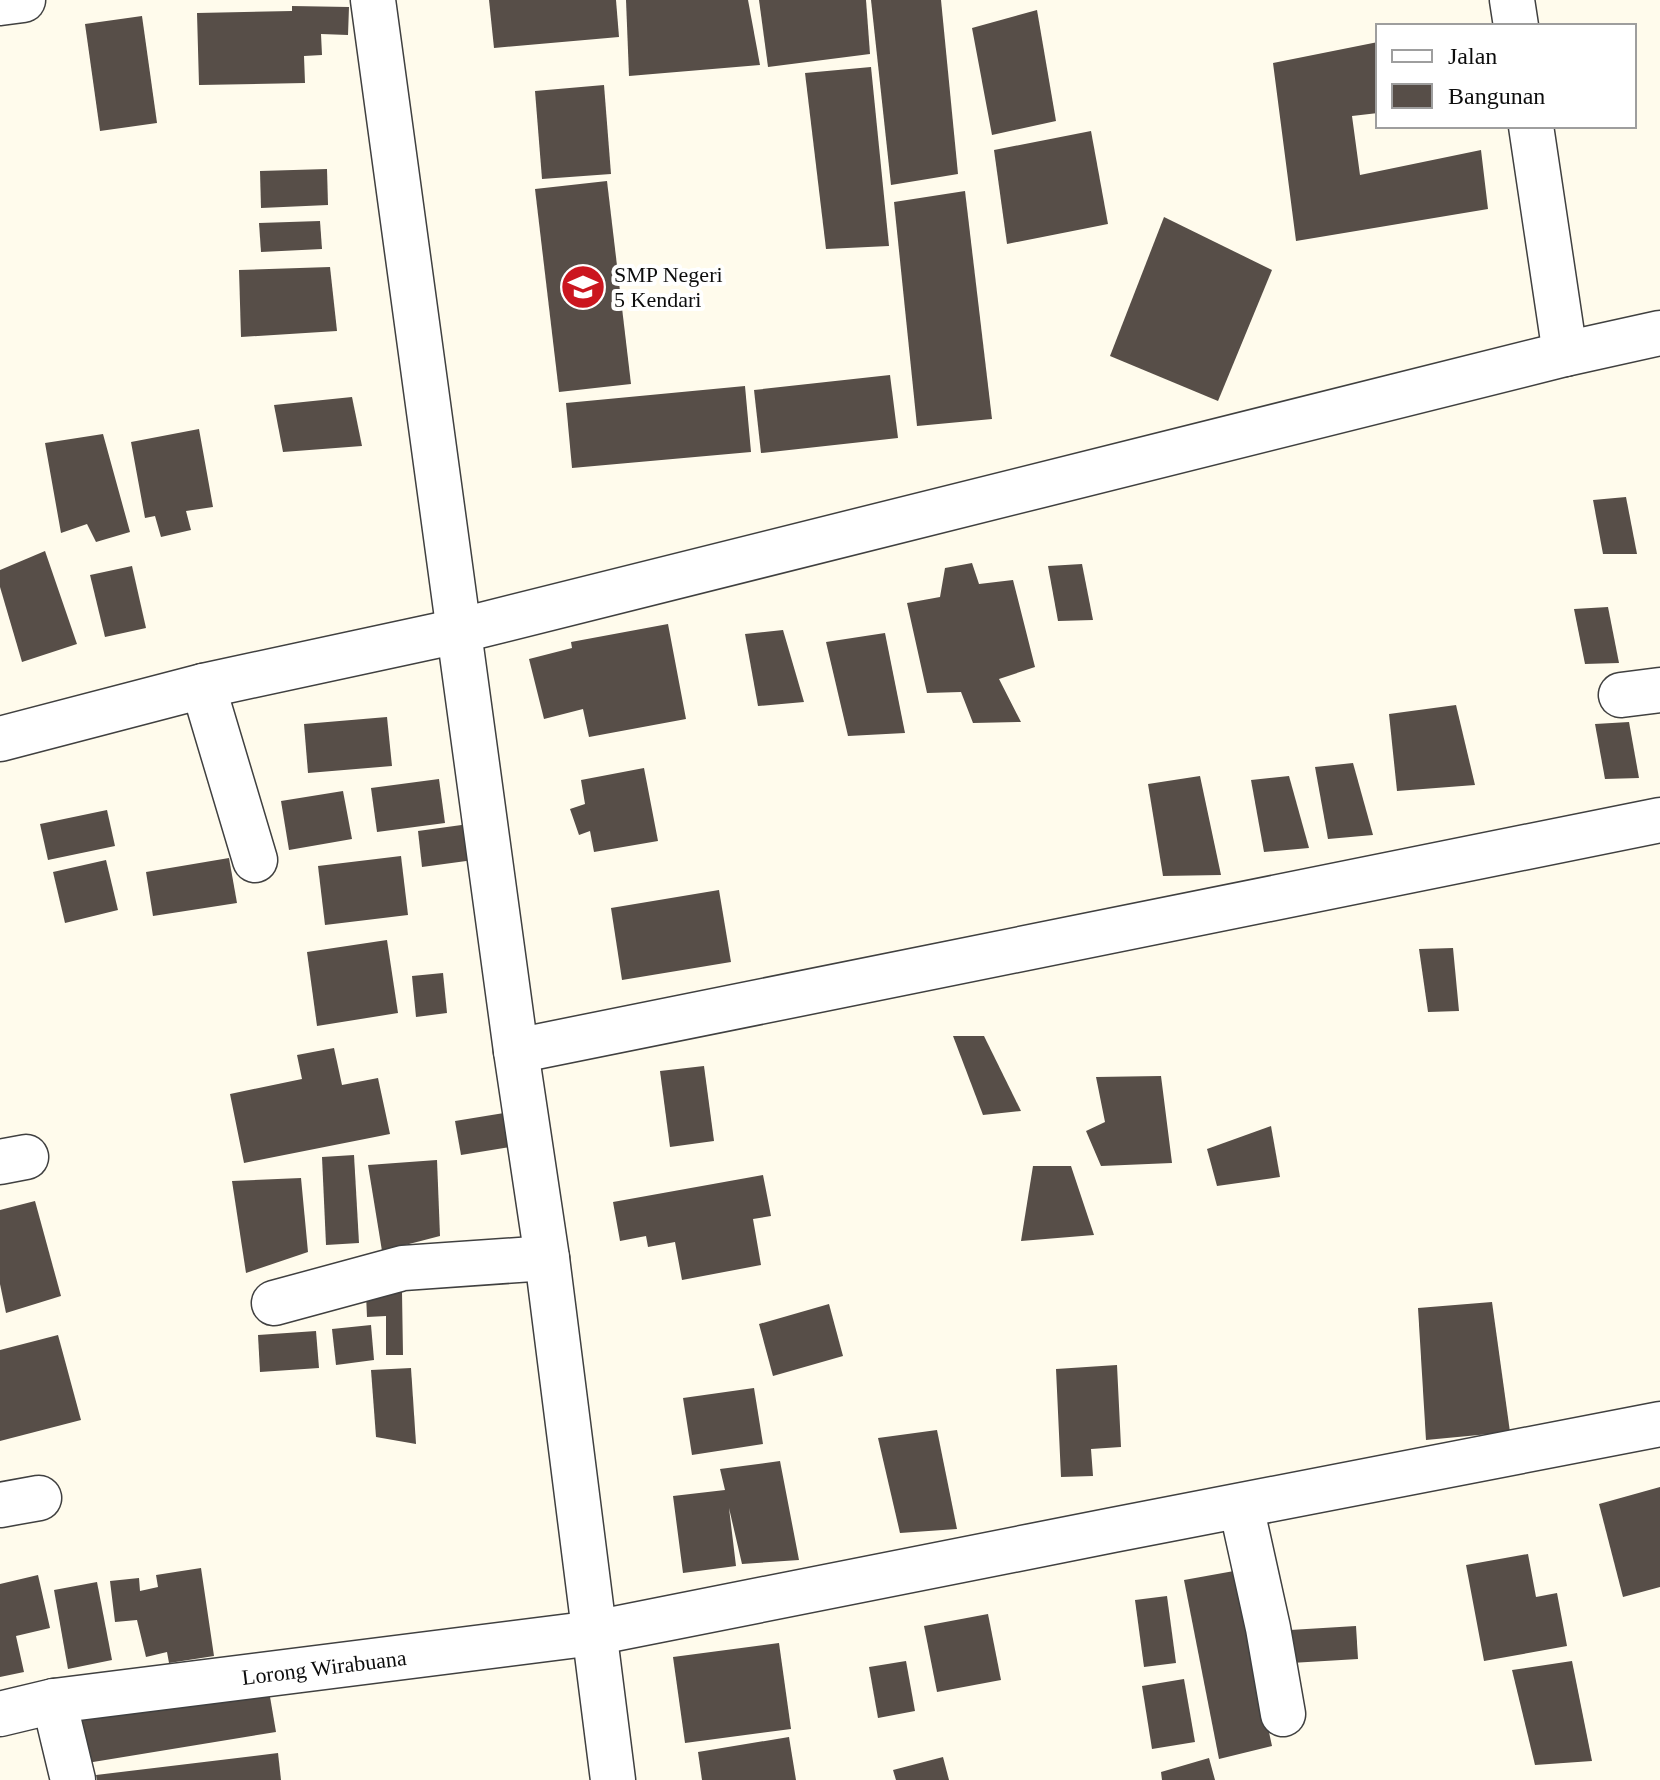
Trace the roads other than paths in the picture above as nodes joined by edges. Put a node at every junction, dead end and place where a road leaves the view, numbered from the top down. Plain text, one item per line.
1 (23, 0) edge
2 (373, 0) edge
3 (1512, 0) edge
4 (0, 3) edge
5 (1516, 24) edge
6 (1531, 128) edge
7 (1660, 333) edge
8 (1565, 354) junction
9 (458, 631) junction
10 (203, 686) junction
11 (0, 739) edge
12 (1660, 820) edge
13 (255, 860) dead end
14 (516, 1051) junction
15 (547, 1258) junction
16 (274, 1303) dead end
17 (1660, 1424) edge
18 (1241, 1506) junction
19 (594, 1633) junction
20 (54, 1701) junction
21 (0, 1714) edge
22 (1283, 1714) dead end
23 (73, 1780) edge
24 (613, 1780) edge

1 - 4 street
2 - 9 street
3 - 5 street
6 - 8 street
7 - 8 street
8 - 9 street
9 - 10 street
9 - 14 street
10 - 11 street
10 - 13 street
12 - 14 street
14 - 15 street
15 - 16 street
15 - 19 street
17 - 18 street, Lorong Wirabuana
18 - 19 street, Lorong Wirabuana
18 - 22 street
19 - 20 street, Lorong Wirabuana
19 - 24 street
20 - 21 street, Lorong Wirabuana
20 - 23 street

